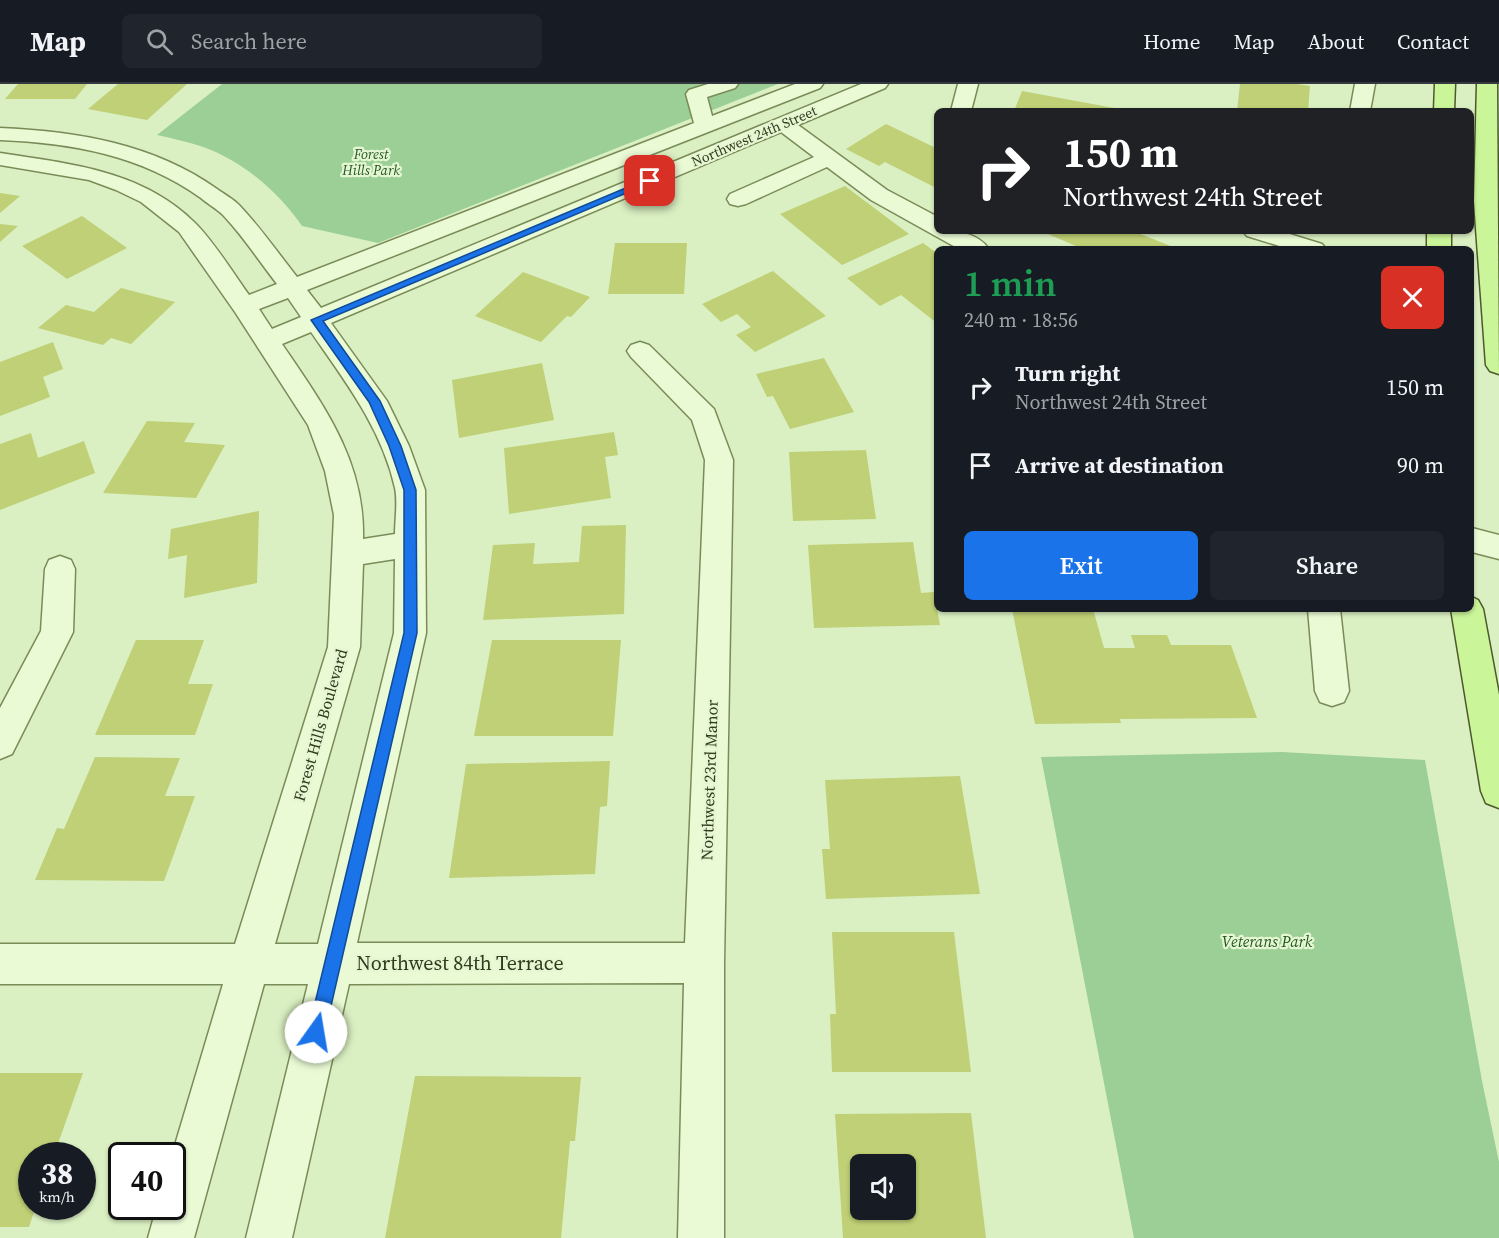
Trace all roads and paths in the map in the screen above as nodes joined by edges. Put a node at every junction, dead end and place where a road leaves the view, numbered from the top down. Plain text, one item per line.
1 (728, 84) edge
2 (813, 84) edge
3 (878, 84) edge
4 (968, 84) edge
5 (1365, 84) edge
6 (1445, 84) edge
7 (1487, 84) edge
8 (962, 108) edge
9 (1361, 108) edge
10 (1444, 108) edge
11 (783, 124) junction
12 (705, 127) junction
13 (0, 134) edge
14 (829, 158) junction
15 (0, 159) edge
16 (158, 163) junction
17 (124, 185) junction
18 (738, 200) dead end
19 (934, 225) edge
20 (950, 234) edge
21 (1265, 234) edge
22 (1329, 234) edge
23 (972, 246) edge
24 (1305, 246) edge
25 (1318, 246) edge
26 (293, 288) junction
27 (244, 306) junction
28 (316, 320) junction
29 (266, 341) junction
30 (640, 351) dead end
31 (1499, 365) edge
32 (1474, 541) edge
33 (410, 544) junction
34 (1499, 547) edge
35 (347, 554) junction
36 (60, 569) dead end
37 (1324, 612) edge
38 (1468, 612) edge
39 (1332, 691) dead end
40 (0, 743) edge
41 (1499, 791) edge
42 (332, 963) junction
43 (704, 963) junction
44 (0, 964) edge
45 (249, 964) junction
46 (171, 1238) edge
47 (269, 1238) edge
48 (701, 1238) edge

1 - 12 street
2 - 12 street, Northwest 24th Street
3 - 11 street, Northwest 24th Street
4 - 8 street
5 - 9 street
6 - 10 main road
7 - 31 main road
11 - 14 street
11 - 28 street, Northwest 24th Street
12 - 26 street, Northwest 24th Street
13 - 16 street
14 - 18 street
14 - 19 street
15 - 17 street, Forest Hills Boulevard
16 - 17 street
16 - 26 street
17 - 27 street, Forest Hills Boulevard
20 - 23 street
21 - 24 street
22 - 25 street
26 - 27 street, Northwest 24th Street
26 - 28 street
27 - 29 street, Forest Hills Boulevard
28 - 29 street, Northwest 24th Street
28 - 33 street
29 - 35 street, Forest Hills Boulevard
30 - 43 street, Northwest 23rd Manor
32 - 34 street
33 - 35 street
33 - 42 street
35 - 45 street, Forest Hills Boulevard
36 - 40 street
37 - 39 street
38 - 41 main road
42 - 43 street, Northwest 84th Terrace
42 - 45 street, Northwest 84th Terrace
42 - 47 street
43 - 48 street, Northwest 23rd Manor
44 - 45 street, Northwest 84th Terrace
45 - 46 street, Forest Hills Boulevard

